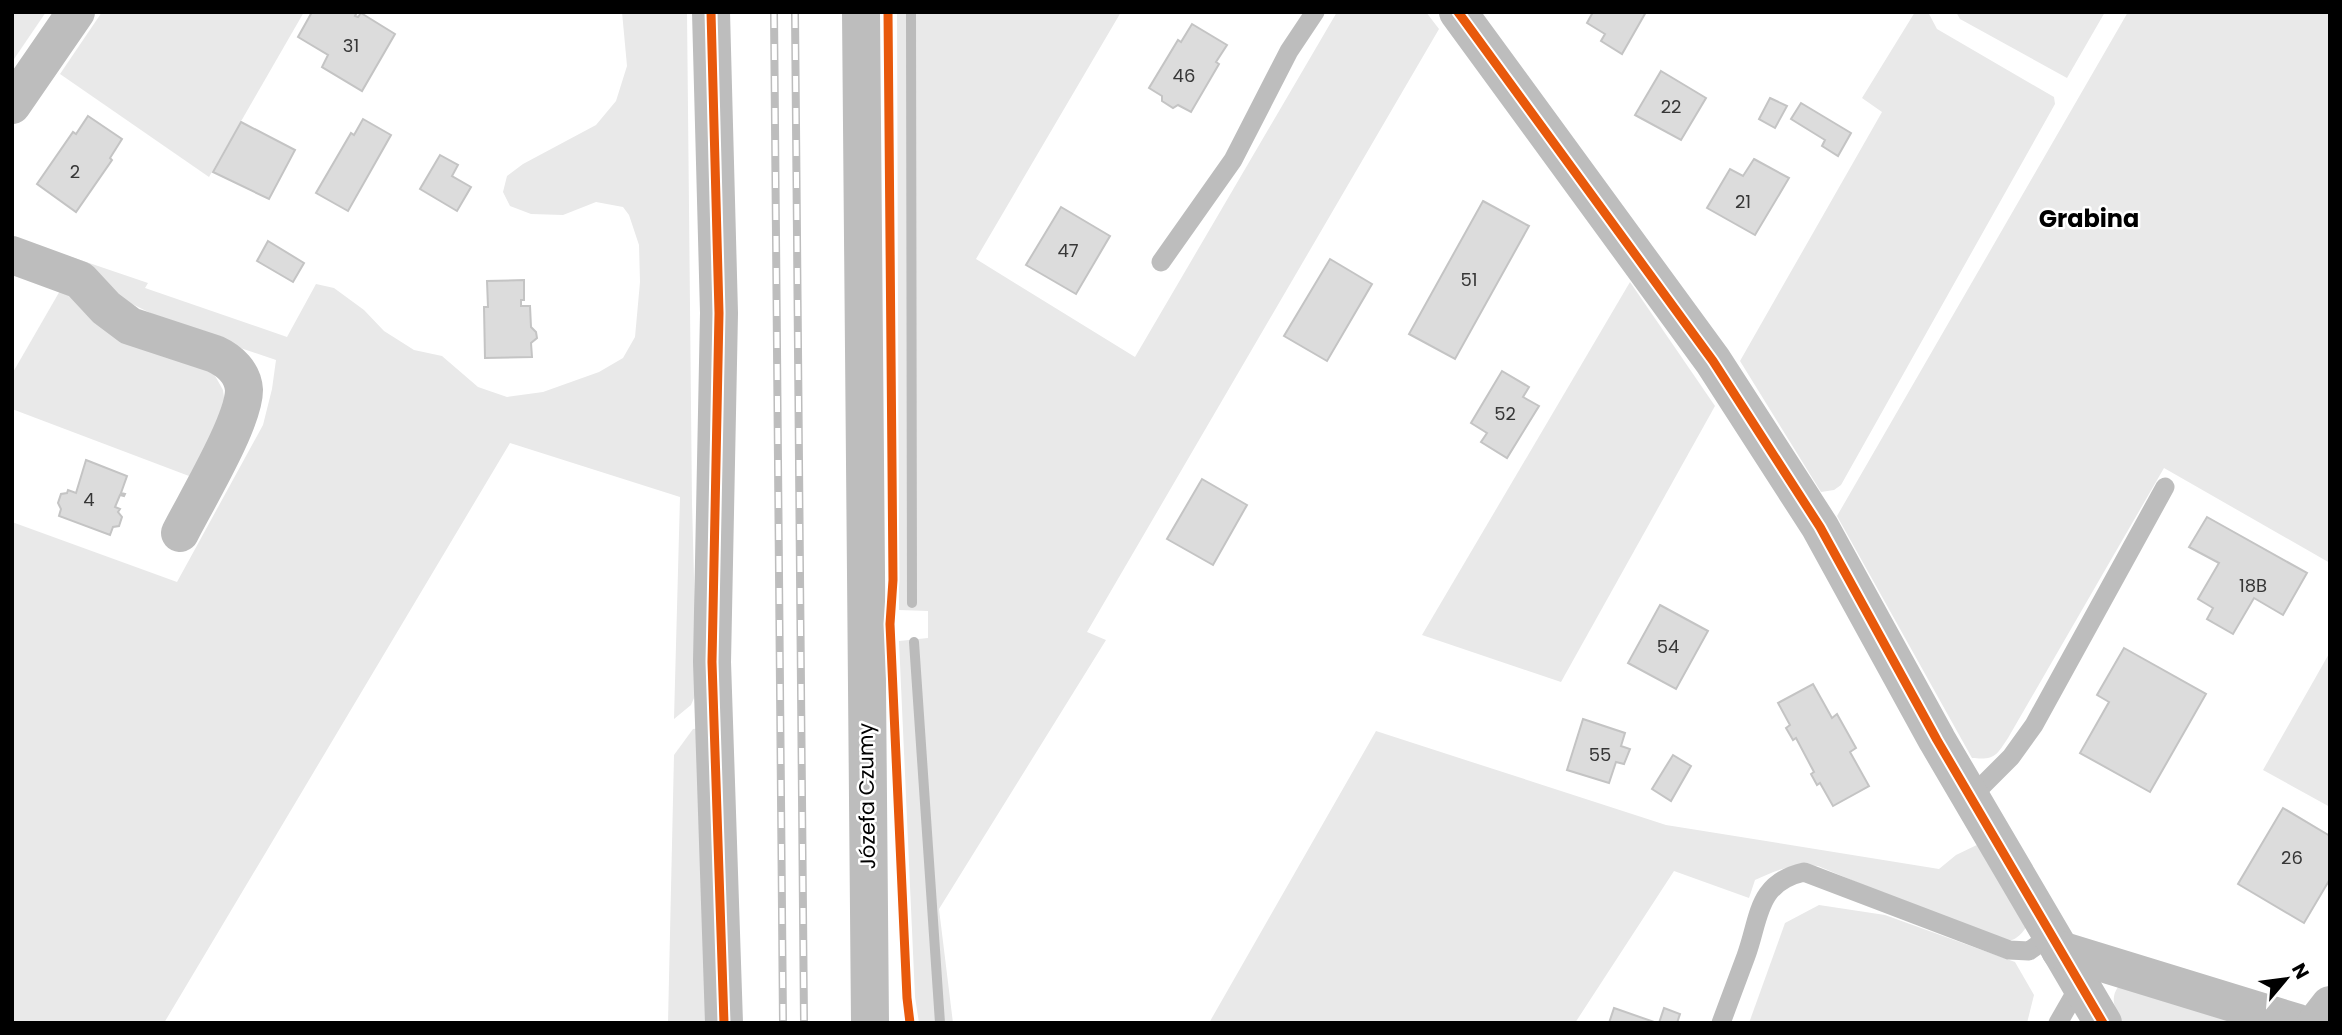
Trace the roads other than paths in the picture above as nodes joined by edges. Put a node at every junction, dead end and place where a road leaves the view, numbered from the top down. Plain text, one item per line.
1 (76, 12) edge
2 (711, 12) edge
3 (861, 12) edge
4 (1315, 12) edge
5 (1462, 14) edge
6 (12, 105) edge
7 (12, 255) edge
8 (1161, 262) dead end
9 (2165, 487) dead end
10 (180, 533) dead end
11 (1971, 797) junction
12 (2056, 942) junction
13 (2081, 983) junction
14 (2330, 1005) edge
15 (724, 1023) edge
16 (870, 1023) edge
17 (1721, 1023) edge
18 (2058, 1023) edge
19 (2104, 1023) edge
20 (2298, 1023) edge
21 (2316, 1023) edge

1 - 6 street
2 - 15 street
3 - 16 street, Józefa Czumy
4 - 8 lane
5 - 11 street
7 - 10 street
9 - 11 lane
11 - 12 street
12 - 13 street
12 - 17 lane
12 - 20 street
13 - 18 lane
13 - 19 street
14 - 21 street

